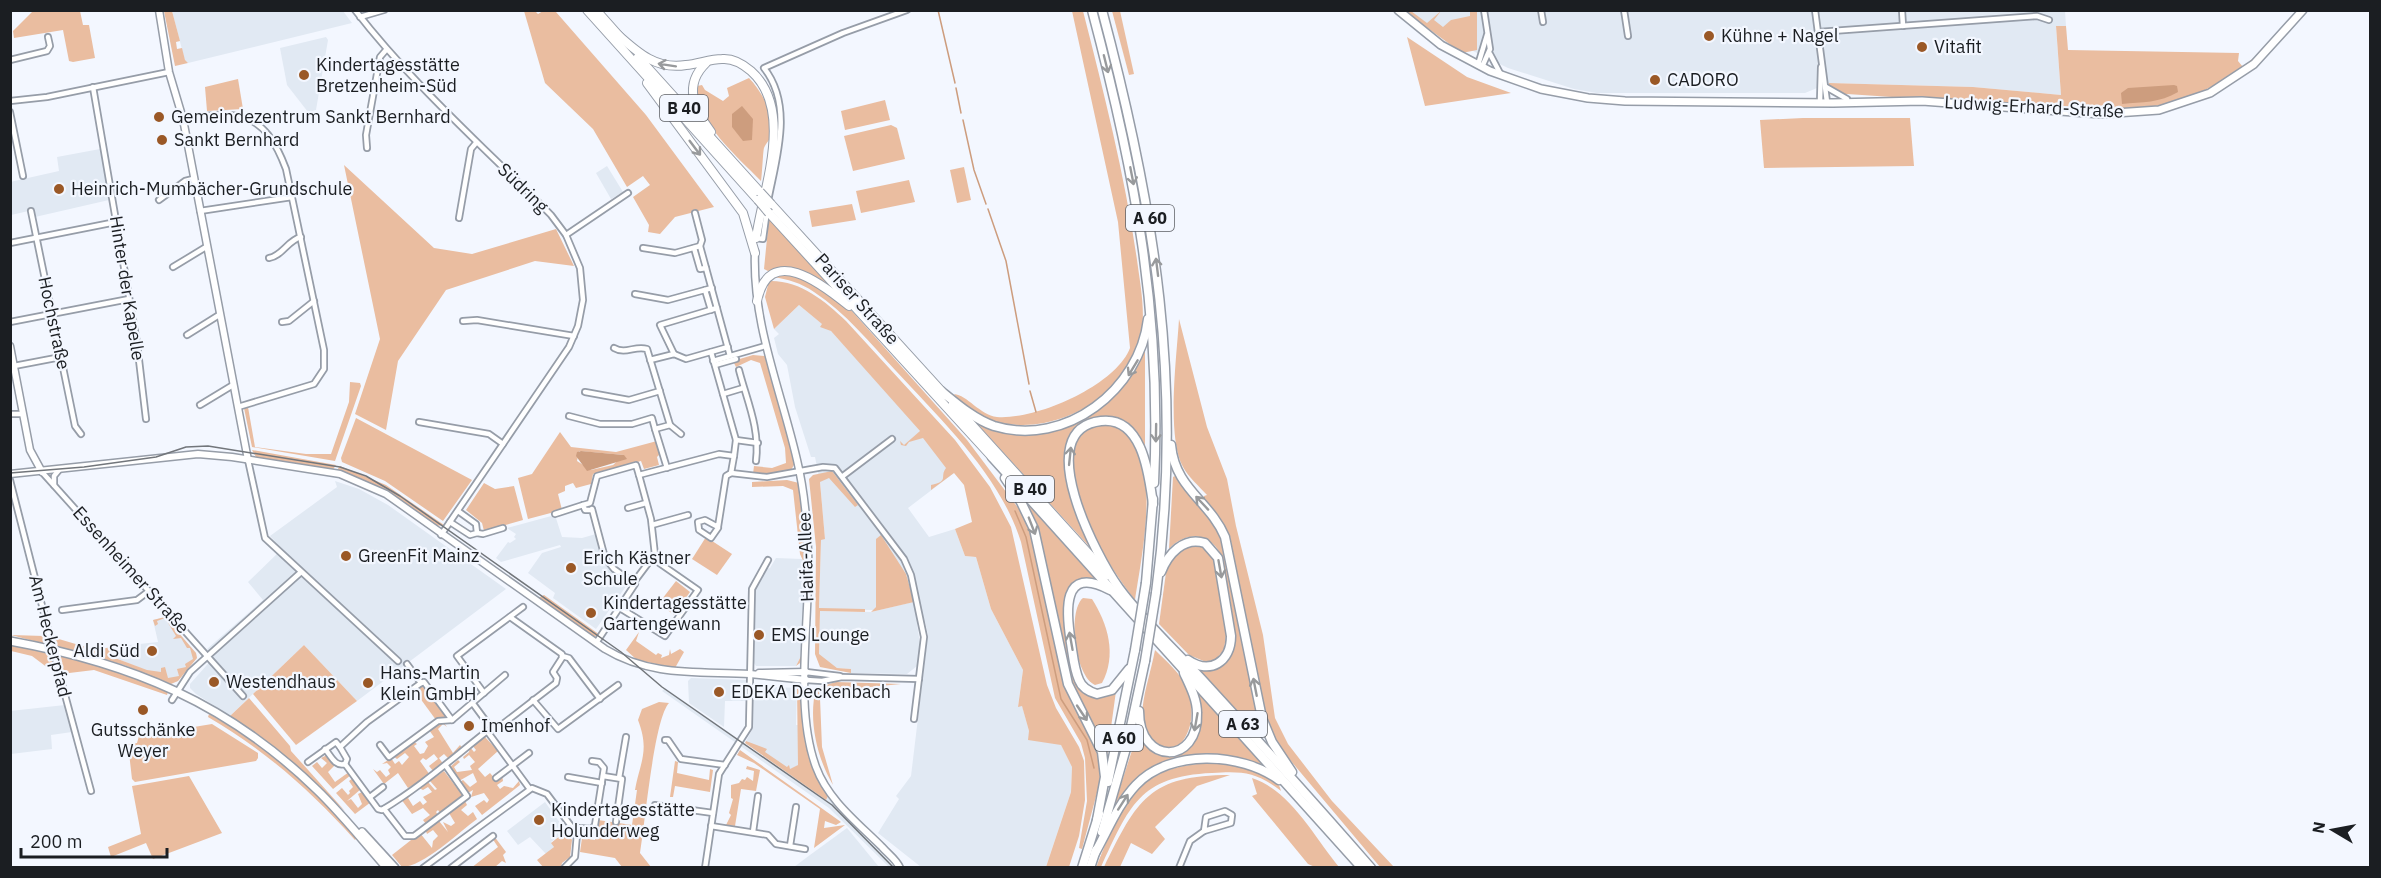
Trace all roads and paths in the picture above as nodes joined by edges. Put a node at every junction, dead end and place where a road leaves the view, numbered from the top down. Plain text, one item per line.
1 (159, 10) edge
2 (354, 10) edge
3 (384, 10) edge
4 (587, 10) edge
5 (596, 10) edge
6 (907, 10) edge
7 (1092, 10) edge
8 (1102, 10) edge
9 (1398, 10) edge
10 (1484, 10) edge
11 (1541, 10) edge
12 (1624, 10) edge
13 (1815, 10) edge
14 (1902, 10) edge
15 (2303, 10) edge
16 (360, 17) junction
17 (2049, 20) dead end
18 (1543, 22) dead end
19 (1903, 26) junction
20 (1487, 30) junction
21 (1818, 32) junction
22 (618, 35) junction
23 (1628, 36) dead end
24 (48, 37) dead end
25 (386, 50) junction
26 (1490, 54) junction
27 (10, 60) edge
28 (631, 60) junction
29 (707, 62) junction
30 (1821, 64) junction
31 (1480, 66) junction
32 (169, 72) junction
33 (1504, 77) junction
34 (93, 87) junction
35 (1826, 87) junction
36 (1847, 99) junction
37 (1873, 100) junction
38 (10, 101) edge
39 (1823, 101) junction
40 (10, 112) edge
41 (183, 119) junction
42 (476, 143) junction
43 (367, 148) dead end
44 (19, 155) junction
45 (10, 157) edge
46 (732, 161) junction
47 (23, 176) dead end
48 (193, 179) junction
49 (628, 193) dead end
50 (759, 196) junction
51 (292, 197) junction
52 (159, 200) dead end
53 (770, 208) junction
54 (31, 211) dead end
55 (199, 211) junction
56 (695, 213) dead end
57 (459, 218) dead end
58 (116, 222) junction
59 (566, 235) junction
60 (301, 237) junction
61 (36, 238) junction
62 (756, 238) junction
63 (10, 243) edge
64 (700, 246) junction
65 (206, 247) junction
66 (643, 248) dead end
67 (694, 248) junction
68 (755, 253) junction
69 (269, 258) dead end
70 (172, 267) dead end
71 (706, 268) junction
72 (712, 288) junction
73 (705, 290) junction
74 (1149, 291) junction
75 (634, 294) dead end
76 (129, 299) junction
77 (314, 301) junction
78 (757, 301) junction
79 (717, 308) junction
80 (711, 310) junction
81 (52, 314) junction
82 (219, 315) junction
83 (463, 321) dead end
84 (10, 322) edge
85 (282, 322) dead end
86 (877, 331) junction
87 (187, 335) dead end
88 (574, 336) junction
89 (10, 346) edge
90 (765, 346) junction
91 (728, 347) junction
92 (614, 348) dead end
93 (711, 352) junction
94 (674, 354) junction
95 (60, 357) junction
96 (733, 357) junction
97 (650, 360) junction
98 (714, 363) junction
99 (14, 366) junction
100 (739, 370) dead end
101 (233, 385) junction
102 (743, 388) junction
103 (660, 391) junction
104 (941, 391) junction
105 (585, 392) dead end
106 (723, 394) junction
107 (1167, 398) junction
108 (200, 405) dead end
109 (238, 407) junction
110 (10, 414) edge
111 (23, 414) junction
112 (569, 416) dead end
113 (146, 419) dead end
114 (419, 422) dead end
115 (670, 425) junction
116 (656, 429) junction
117 (81, 434) dead end
118 (681, 434) dead end
119 (892, 439) dead end
120 (736, 440) junction
121 (758, 443) junction
122 (503, 444) junction
123 (734, 456) junction
124 (992, 457) junction
125 (248, 460) junction
126 (756, 461) dead end
127 (667, 468) junction
128 (59, 470) junction
129 (42, 472) junction
130 (799, 472) junction
131 (731, 473) junction
132 (10, 474) edge
133 (639, 475) junction
134 (843, 476) junction
135 (10, 480) edge
136 (54, 485) junction
137 (590, 503) junction
138 (646, 503) junction
139 (1153, 504) junction
140 (583, 505) junction
141 (628, 508) dead end
142 (592, 510) junction
143 (458, 511) junction
144 (555, 513) dead end
145 (688, 515) dead end
146 (450, 522) junction
147 (652, 525) junction
148 (503, 528) dead end
149 (718, 528) junction
150 (477, 533) junction
151 (441, 535) junction
152 (652, 558) junction
153 (768, 560) dead end
154 (300, 573) junction
155 (1158, 581) junction
156 (634, 582) junction
157 (149, 591) junction
158 (1117, 591) junction
159 (523, 607) dead end
160 (620, 608) junction
161 (62, 610) dead end
162 (510, 617) junction
163 (10, 641) edge
164 (596, 643) junction
165 (1135, 653) junction
166 (1179, 654) junction
167 (207, 656) junction
168 (562, 656) junction
169 (398, 661) dead end
170 (407, 664) dead end
171 (1182, 667) junction
172 (806, 672) junction
173 (751, 674) junction
174 (505, 675) dead end
175 (842, 676) junction
176 (919, 679) junction
177 (806, 680) junction
178 (421, 682) junction
179 (618, 685) dead end
180 (177, 691) junction
181 (484, 693) junction
182 (243, 696) dead end
183 (1139, 696) junction
184 (600, 699) junction
185 (172, 700) dead end
186 (533, 700) junction
187 (474, 705) junction
188 (914, 719) dead end
189 (452, 720) junction
190 (489, 730) junction
191 (626, 737) dead end
192 (664, 740) dead end
193 (380, 746) dead end
194 (340, 747) junction
195 (325, 749) junction
196 (529, 753) dead end
197 (592, 761) dead end
198 (308, 762) dead end
199 (345, 764) junction
200 (512, 765) junction
201 (725, 765) junction
202 (446, 766) junction
203 (603, 776) junction
204 (568, 777) dead end
205 (496, 778) dead end
206 (619, 778) junction
207 (602, 783) junction
208 (383, 787) dead end
209 (530, 788) junction
210 (91, 791) dead end
211 (758, 796) dead end
212 (370, 797) junction
213 (1304, 797) junction
214 (655, 805) dead end
215 (796, 807) dead end
216 (384, 809) junction
217 (713, 813) junction
218 (341, 816) junction
219 (1097, 820) junction
220 (616, 822) dead end
221 (711, 826) junction
222 (574, 830) junction
223 (1204, 831) junction
224 (753, 832) junction
225 (493, 836) dead end
226 (790, 846) junction
227 (805, 849) dead end
228 (1095, 853) junction
229 (897, 865) edge
230 (387, 867) edge
231 (395, 867) edge
232 (423, 867) edge
233 (453, 867) edge
234 (564, 867) edge
235 (705, 867) edge
236 (905, 867) edge
237 (1082, 867) edge
238 (1090, 867) edge
239 (1179, 867) edge
240 (1362, 867) edge
241 (1371, 867) edge

1 - 32 street
2 - 16 street, Südring
3 - 16 street
4 - 28 highway, Pariser Straße / B 40
5 - 22 highway, Pariser Straße / B 40
6 - 62 street
7 -> 74 highway, A 60
107 -> 8 highway, A 60
9 - 31 main road, Ludwig-Erhard-Straße
10 - 20 street
11 - 18 street
12 - 23 street
13 - 21 street
14 - 19 street
15 - 37 main road, Ludwig-Erhard-Straße
16 - 25 street, Südring
17 - 19 street
19 - 21 street
20 - 26 street
20 - 31 street
21 - 30 street
29 -> 22 highway
22 - 46 highway, Pariser Straße / B 40
24 - 27 street
25 - 42 street, Südring
25 - 43 street
26 - 31 street
26 - 33 street
28 - 50 highway, Pariser Straße / B 40
28 -> 68 highway
29 - 46 highway
29 - 62 highway
30 - 35 street
30 - 39 street
31 - 33 main road, Ludwig-Erhard-Straße
32 - 34 street
32 - 41 street
33 - 39 main road, Ludwig-Erhard-Straße
34 - 38 street
34 - 58 street, Hinter der Kapelle
35 - 36 street
35 - 39 street
36 - 37 main road, Ludwig-Erhard-Straße
36 - 39 main road, Ludwig-Erhard-Straße
37 - 39 main road, Ludwig-Erhard-Straße
40 - 44 street
41 - 48 street
41 - 51 street
42 - 57 street, Südring
42 - 59 street, Südring
44 - 45 street
44 - 47 street
46 - 50 highway, Pariser Straße / B 40
48 - 52 street
48 - 55 street
49 - 59 street
50 - 53 highway, Pariser Straße / B 40, bridge
51 - 55 street
51 - 60 street
53 - 86 highway, Pariser Straße / B 40
53 - 104 highway, Pariser Straße / B 40
54 - 61 street, Hochstraße
55 - 65 street
56 - 64 street
58 - 61 street
58 - 76 street, Hinter der Kapelle
59 - 88 street, Südring
60 - 69 street
60 - 77 street
61 - 63 street
61 - 81 street, Hochstraße
62 - 68 street, Haifa-Allee
64 - 67 street
64 - 71 street
65 - 70 street
65 - 82 street
66 - 67 street
67 - 71 street
68 - 78 street, Haifa-Allee
71 - 72 street
72 - 73 street
72 - 79 street
73 - 75 street
73 - 80 street
74 -> 104 highway
74 -> 139 highway, A 60
76 - 81 street
76 - 113 street, Hinter der Kapelle
77 - 85 street
77 - 109 street
78 - 86 highway
78 - 90 street, Haifa-Allee
79 - 80 street
79 - 91 street
80 - 94 street
81 - 84 street
81 - 95 street, Hochstraße
82 - 87 street
82 - 101 street
83 - 88 street
86 - 124 highway, Pariser Straße / B 40
88 - 122 street, Südring
89 - 99 street, Essenheimer Straße
90 - 96 street
90 - 130 street, Haifa-Allee
91 - 93 street
91 - 96 street
92 - 97 street
93 - 94 street
93 - 98 street
94 - 97 street
95 - 99 street
95 - 117 street, Hochstraße
96 - 98 street
97 - 103 street
98 - 106 street
99 - 111 street, Essenheimer Straße
100 - 102 street
101 - 108 street
101 - 109 street
102 - 106 street
102 - 121 street
103 - 105 street
103 - 115 street
104 - 158 highway, Pariser Straße / B 40
106 - 120 street
107 - 155 highway, A 60
213 -> 107 highway
109 - 125 street
110 - 111 street
111 - 129 street, Essenheimer Straße
112 - 116 street
114 - 122 street
115 - 116 street
115 - 118 street
116 - 127 street
119 - 134 street
120 - 121 street
120 - 123 street
121 - 126 street
122 - 143 street, Südring
123 - 127 street
123 - 131 street
124 - 158 highway, A 63
124 -> 219 highway
125 - 128 street
125 - 151 street
125 - 154 street
127 - 133 street
128 - 129 street
128 - 136 street
129 - 132 street
129 - 136 street, Essenheimer Straße
130 - 131 street
130 - 134 street
130 - 172 street, Haifa-Allee
131 - 149 street
133 - 137 street
133 - 138 street
134 - 176 street
135 - 210 street, Am Heckerpfad, bridge
136 - 157 street, Essenheimer Straße
137 - 140 street
137 - 142 street
138 - 141 street
138 - 147 street
158 -> 139 highway
139 - 165 highway, A 60, bridge
140 - 142 street
140 - 144 street
142 - 156 street
143 - 146 street, Südring
143 - 150 street
145 - 147 street
146 - 150 street
146 - 151 street, Südring
147 - 152 street
148 - 150 street
149 - 149 street
151 - 164 street
152 - 156 street
152 - 160 street
153 - 173 street
154 - 167 street
154 - 169 street
155 -> 166 highway
155 - 183 highway, A 60, bridge
156 - 160 street
157 - 161 street
157 - 167 street, Essenheimer Straße
165 -> 158 highway
158 - 166 highway, A 63
158 - 171 highway, A 63
159 - 162 street
160 - 164 street
162 - 168 street
162 - 181 street
163 - 180 main road
164 - 173 street
165 - 219 highway, A 60
166 - 213 highway, A 63
167 - 180 street
167 - 182 street, Essenheimer Straße
168 - 184 street
168 - 186 street
170 - 178 street
171 -> 183 highway
171 - 213 highway, A 63
172 - 173 street
172 - 175 street
172 - 177 street, Haifa-Allee
173 - 177 street
173 - 201 street
174 - 181 street
175 - 176 street
175 - 177 street
176 - 188 street
177 - 229 street, Haifa-Allee
178 - 189 street
178 - 194 street
179 - 184 street
180 - 185 street
180 - 218 main road
181 - 187 street
183 - 228 highway, A 60
184 - 186 street
186 - 190 street
187 - 189 street
187 - 190 street
189 - 193 street
190 - 200 street
190 - 202 street
191 - 206 street
192 - 201 street
194 - 195 street
194 - 199 street
195 - 198 street
195 - 199 street
196 - 200 street
197 - 203 street
199 - 212 street
200 - 205 street
200 - 209 street
201 - 217 street
202 - 216 street
202 - 216 street
203 - 206 street
203 - 207 street
204 - 207 street
206 - 220 street
207 - 222 street
208 - 212 street
209 - 222 street
209 - 232 street
211 - 224 street
212 - 216 street
228 -> 213 highway
213 - 240 highway, A 63
213 - 241 highway, A 63
214 - 217 street
215 - 226 street
217 - 221 street
218 - 230 main road
218 - 231 main road
219 - 237 highway, A 60
221 - 224 street
221 - 235 street
222 - 234 street
223 - 223 street
223 - 239 street
224 - 226 street
225 - 233 street
226 - 227 street
228 - 238 highway, A 60
229 - 236 street

